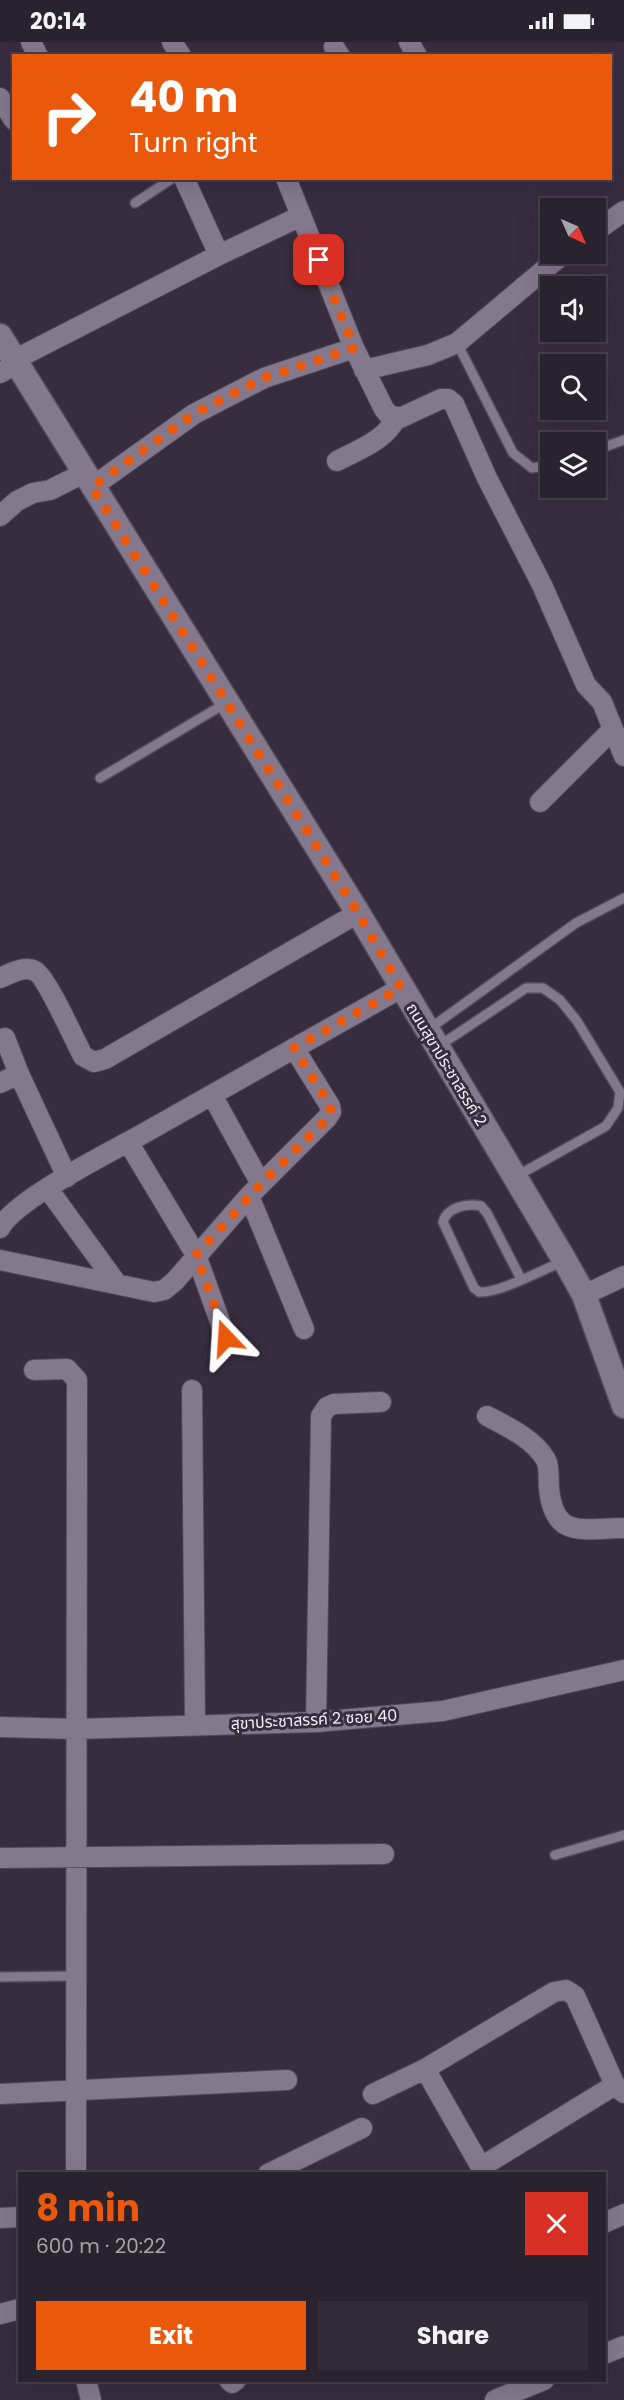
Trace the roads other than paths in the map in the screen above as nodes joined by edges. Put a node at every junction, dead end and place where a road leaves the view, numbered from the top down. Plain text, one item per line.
1 (0, 98) edge
2 (12, 117) edge
3 (170, 180) edge
4 (185, 180) edge
5 (286, 180) edge
6 (135, 203) dead end
7 (624, 211) edge
8 (301, 216) junction
9 (606, 224) edge
10 (219, 255) junction
11 (551, 264) edge
12 (0, 336) edge
13 (457, 343) junction
14 (354, 348) junction
15 (10, 365) edge
16 (364, 370) junction
17 (396, 418) junction
18 (624, 441) edge
19 (606, 447) edge
20 (337, 461) dead end
21 (540, 467) edge
22 (88, 480) junction
23 (0, 516) edge
24 (226, 703) junction
25 (613, 729) junction
26 (624, 756) edge
27 (100, 778) dead end
28 (540, 802) dead end
29 (624, 898) edge
30 (358, 913) junction
31 (0, 978) edge
32 (401, 988) junction
33 (5, 1038) dead end
34 (432, 1039) junction
35 (294, 1048) junction
36 (19, 1074) junction
37 (0, 1083) edge
38 (212, 1095) junction
39 (129, 1142) junction
40 (67, 1177) junction
41 (516, 1177) junction
42 (48, 1189) junction
43 (255, 1190) junction
44 (0, 1228) edge
45 (196, 1255) junction
46 (0, 1260) edge
47 (565, 1261) junction
48 (624, 1276) edge
49 (521, 1279) junction
50 (117, 1284) junction
51 (584, 1295) junction
52 (304, 1329) dead end
53 (226, 1338) dead end
54 (34, 1370) dead end
55 (192, 1390) dead end
56 (381, 1402) dead end
57 (624, 1406) edge
58 (487, 1416) dead end
59 (624, 1528) edge
60 (624, 1670) edge
61 (316, 1722) junction
62 (195, 1725) junction
63 (0, 1727) edge
64 (76, 1729) junction
65 (624, 1835) edge
66 (384, 1854) dead end
67 (555, 1855) dead end
68 (75, 1856) junction
69 (0, 1858) edge
70 (75, 1976) junction
71 (0, 1977) edge
72 (424, 2069) junction
73 (287, 2080) dead end
74 (619, 2089) edge
75 (75, 2091) junction
76 (0, 2094) edge
77 (373, 2094) dead end
78 (362, 2128) dead end
79 (483, 2170) edge
80 (76, 2172) edge
81 (272, 2172) edge
82 (624, 2214) edge
83 (18, 2217) edge
84 (0, 2218) edge
85 (606, 2222) edge
86 (18, 2310) edge
87 (0, 2314) edge
88 (624, 2346) edge
89 (606, 2353) edge
90 (86, 2382) edge
91 (539, 2382) edge
92 (91, 2400) edge
93 (495, 2400) edge

1 - 2 street
3 - 6 lane
4 - 10 street
5 - 8 street
7 - 9 street
8 - 10 street
8 - 14 street
10 - 15 street
11 - 13 street
12 - 15 street, ถนนสุขาประชาสรรค์ 2
13 - 16 street
13 - 21 lane
14 - 16 street
14 - 22 street
15 - 22 street, ถนนสุขาประชาสรรค์ 2
16 - 17 street
17 - 20 street
17 - 25 street
18 - 19 lane
22 - 23 street
22 - 24 street, ถนนสุขาประชาสรรค์ 2
24 - 27 lane
24 - 30 street, ถนนสุขาประชาสรรค์ 2
25 - 26 street
25 - 28 street
29 - 34 lane
30 - 31 street
30 - 32 street, ถนนสุขาประชาสรรค์ 2
32 - 34 street, ถนนสุขาประชาสรรค์ 2
32 - 35 street
33 - 36 street
34 - 41 street, ถนนสุขาประชาสรรค์ 2
34 - 41 lane
35 - 38 street
35 - 43 street
36 - 37 street
36 - 40 street
38 - 39 street
38 - 43 street
39 - 40 street
39 - 45 street
40 - 42 street
41 - 47 street, ถนนสุขาประชาสรรค์ 2
42 - 44 street
42 - 50 street
43 - 45 street
43 - 52 street
45 - 50 street
45 - 53 street
46 - 50 street
47 - 49 lane
47 - 51 street, ถนนสุขาประชาสรรค์ 2
48 - 51 street
49 - 49 lane
51 - 57 street, ถนนสุขาประชาสรรค์ 2
54 - 64 street
55 - 62 street
56 - 61 street
58 - 59 street
60 - 61 street, สุขาประชาสรรค์ 2 ซอย 40
61 - 62 street, สุขาประชาสรรค์ 2 ซอย 40
62 - 64 street, สุขาประชาสรรค์ 2 ซอย 40
63 - 64 street, สุขาประชาสรรค์ 2 ซอย 40
64 - 68 street
65 - 67 lane
66 - 68 street
68 - 69 street
68 - 70 street
70 - 71 lane
70 - 75 street
72 - 74 street
72 - 77 street
72 - 79 street
73 - 75 street
74 - 79 street
75 - 76 street
75 - 80 street
78 - 81 street
82 - 85 street
83 - 84 street
86 - 87 street
88 - 89 street
90 - 92 street
91 - 93 street

